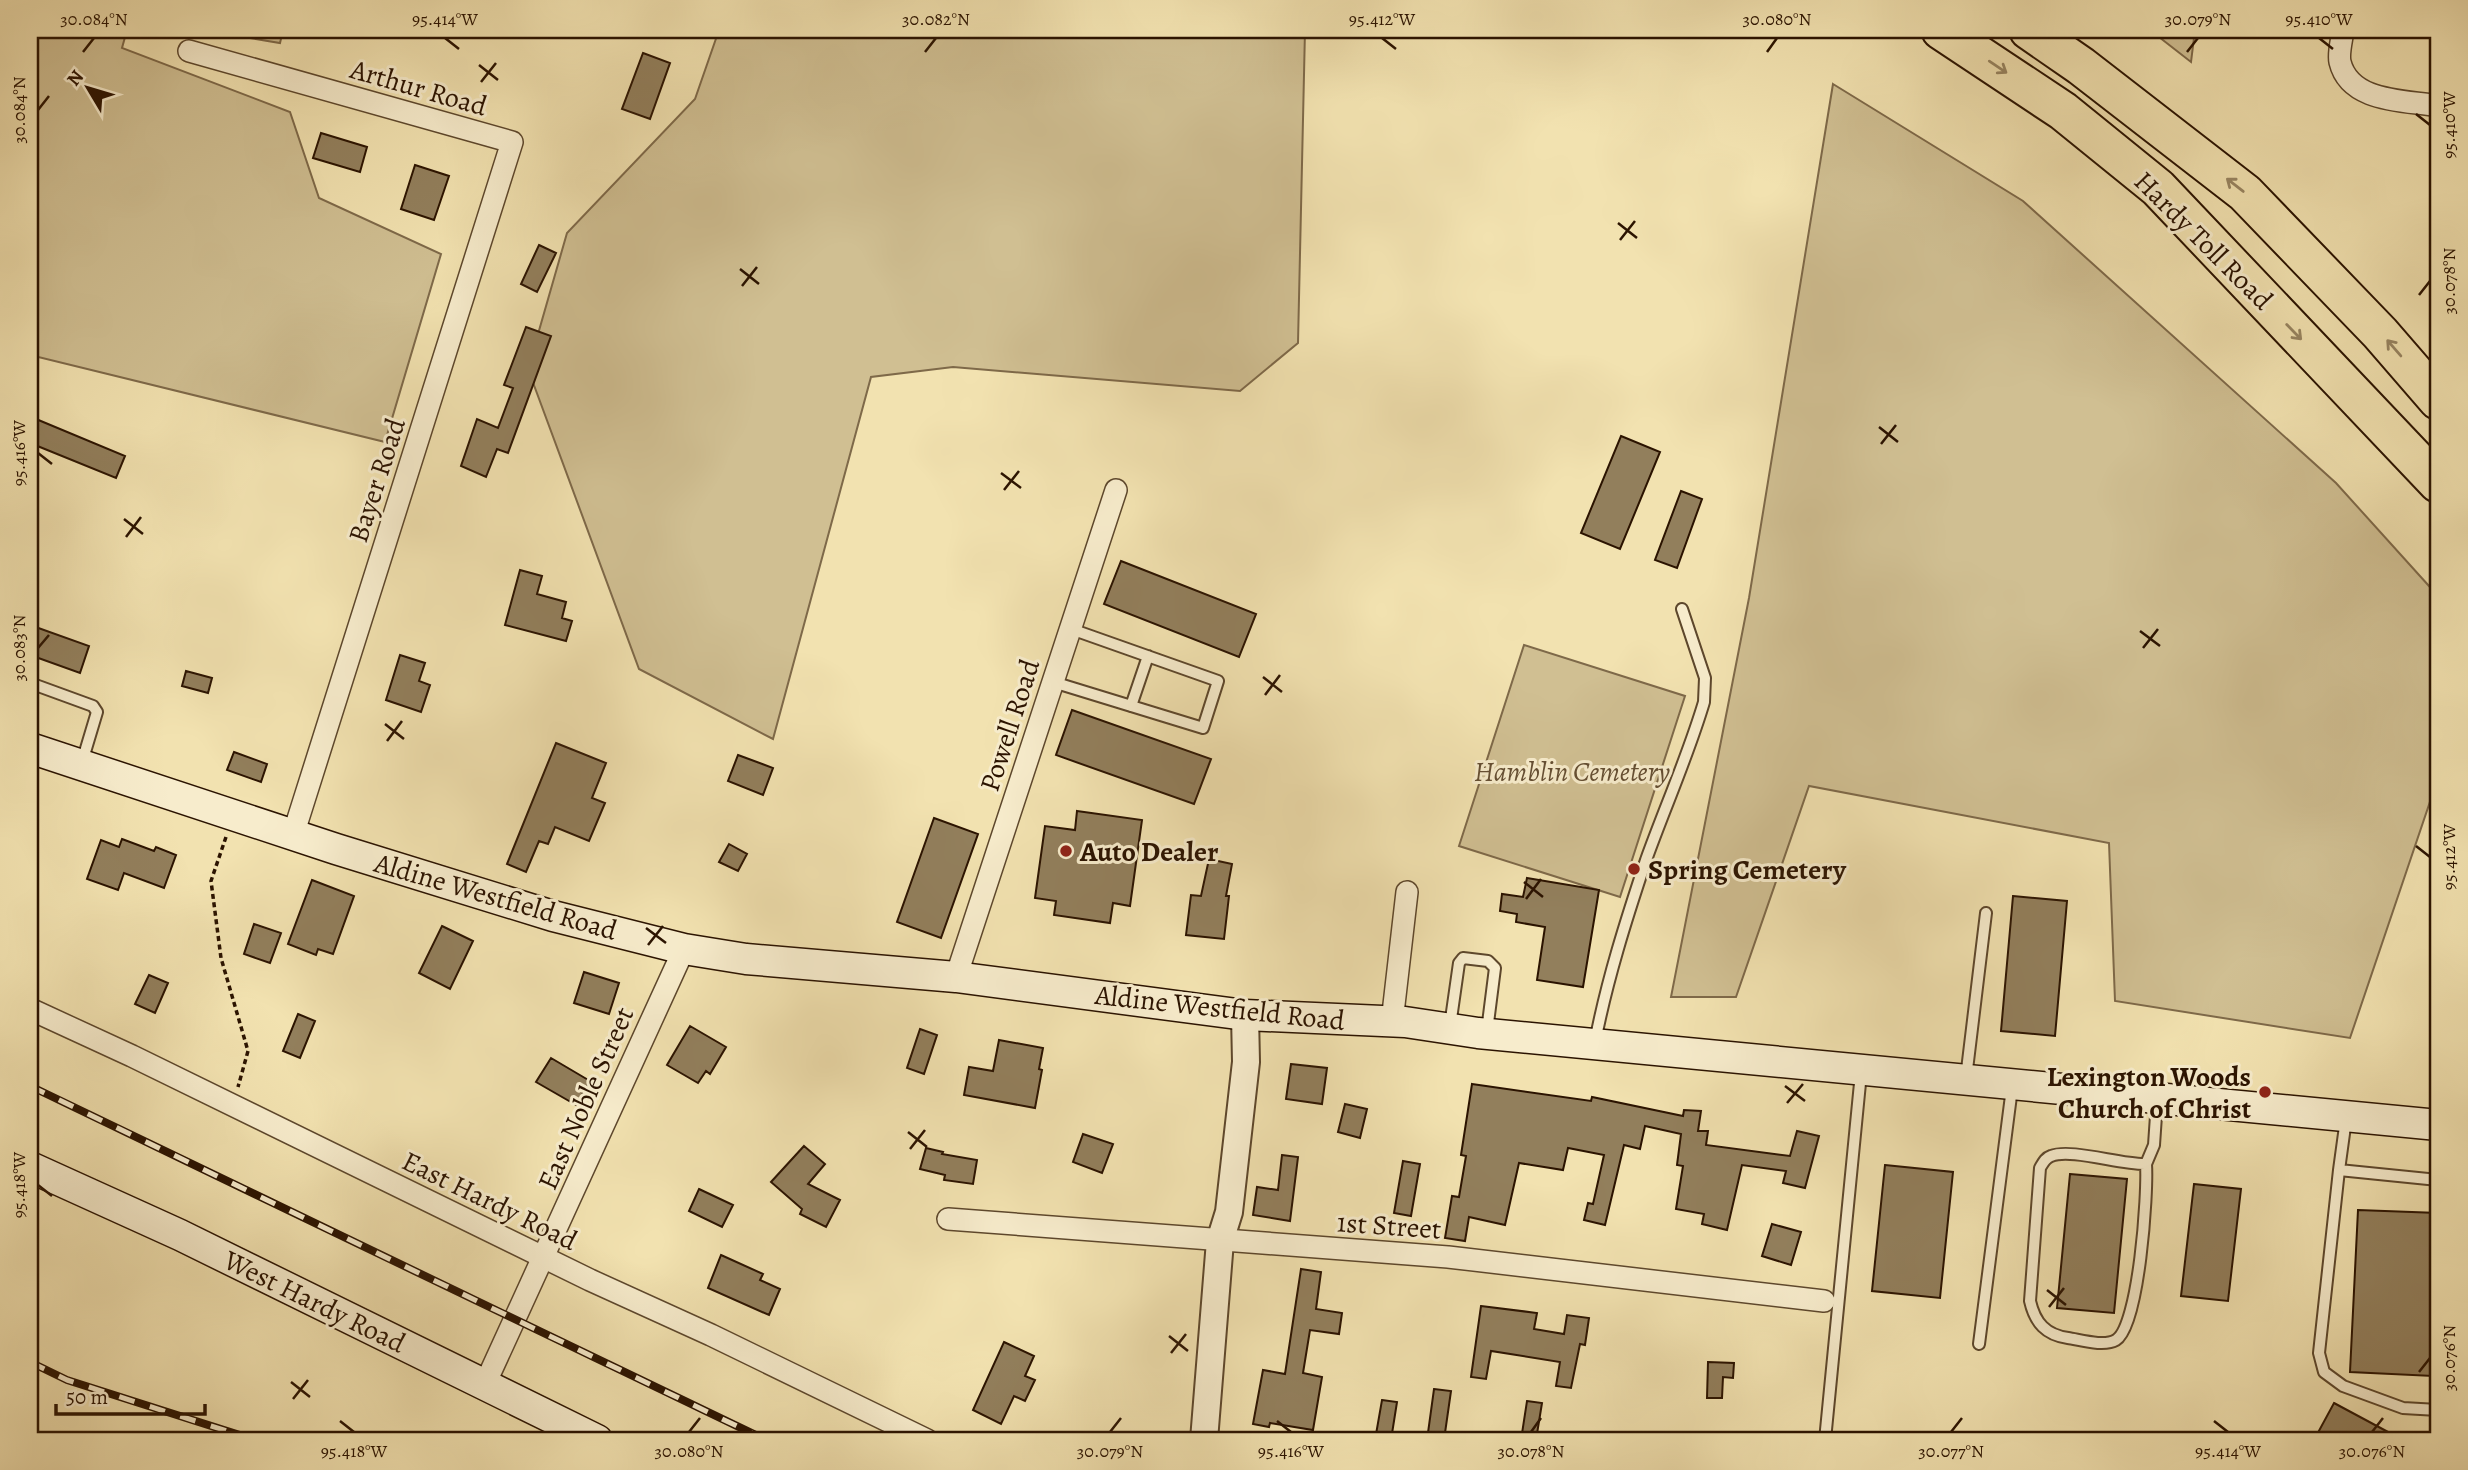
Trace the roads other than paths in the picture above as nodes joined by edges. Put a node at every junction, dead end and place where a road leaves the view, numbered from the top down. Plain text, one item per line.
1 (1941, 30) edge
2 (2029, 30) edge
3 (2343, 30) edge
4 (189, 51) dead end
5 (2438, 106) edge
6 (512, 142) joint
7 (2438, 400) edge
8 (2426, 470) edge
9 (1116, 490) dead end
10 (1682, 609) dead end
11 (1070, 629) junction
12 (1148, 656) junction
13 (30, 682) edge
14 (1053, 682) junction
15 (1131, 706) junction
16 (30, 748) edge
17 (82, 765) junction
18 (293, 835) junction
19 (1407, 892) dead end
20 (1986, 913) dead end
21 (684, 949) junction
22 (956, 977) junction
23 (30, 1009) edge
24 (1245, 1014) junction
25 (1392, 1022) junction
26 (1450, 1029) junction
27 (1486, 1034) junction
28 (1594, 1045) junction
29 (1861, 1070) junction
30 (1966, 1080) junction
31 (2013, 1085) junction
32 (2157, 1098) junction
33 (2346, 1116) junction
34 (2438, 1125) edge
35 (2146, 1164) junction
36 (30, 1167) edge
37 (2339, 1170) junction
38 (2438, 1180) edge
39 (948, 1219) dead end
40 (1220, 1241) junction
41 (544, 1256) junction
42 (1824, 1301) dead end
43 (1979, 1344) dead end
44 (485, 1384) junction
45 (2438, 1410) edge
46 (597, 1440) edge
47 (927, 1440) edge
48 (1204, 1440) edge
49 (1825, 1440) edge

1 -> 8 highway, Hardy Toll Road
7 -> 2 highway, Hardy Toll Road
3 - 5 street
4 - 6 street, Arthur Road
6 - 18 street, Bayer Road
9 - 11 street, Powell Road
10 - 28 lane
11 - 12 lane
11 - 14 street, Powell Road
12 - 15 lane
12 - 15 lane
13 - 17 lane
14 - 15 lane
14 - 22 street, Powell Road
16 - 17 main road, Aldine Westfield Road
17 - 18 main road, Aldine Westfield Road
18 - 21 main road, Aldine Westfield Road
19 - 25 street
20 - 30 lane
21 - 22 main road, Aldine Westfield Road
21 - 41 street, East Noble Street
22 - 24 main road, Aldine Westfield Road
23 - 41 street, East Hardy Road
24 - 25 main road, Aldine Westfield Road
24 - 40 street
25 - 26 main road, Aldine Westfield Road
26 - 27 main road, Aldine Westfield Road
26 - 27 lane
27 - 28 main road, Aldine Westfield Road
28 - 29 main road, Aldine Westfield Road
29 - 30 main road, Aldine Westfield Road
29 - 49 lane
30 - 31 main road, Aldine Westfield Road
31 - 32 main road, Aldine Westfield Road
31 - 43 lane
32 - 33 main road, Aldine Westfield Road
32 - 35 lane
33 - 34 main road, Aldine Westfield Road
33 - 37 lane
35 - 35 lane
36 - 44 main road, West Hardy Road
37 - 38 lane
37 - 45 lane
39 - 40 street, 1st Street
40 - 42 street, 1st Street
40 - 48 street
41 - 44 street, East Noble Street
41 - 47 street, East Hardy Road
44 - 46 main road, West Hardy Road

